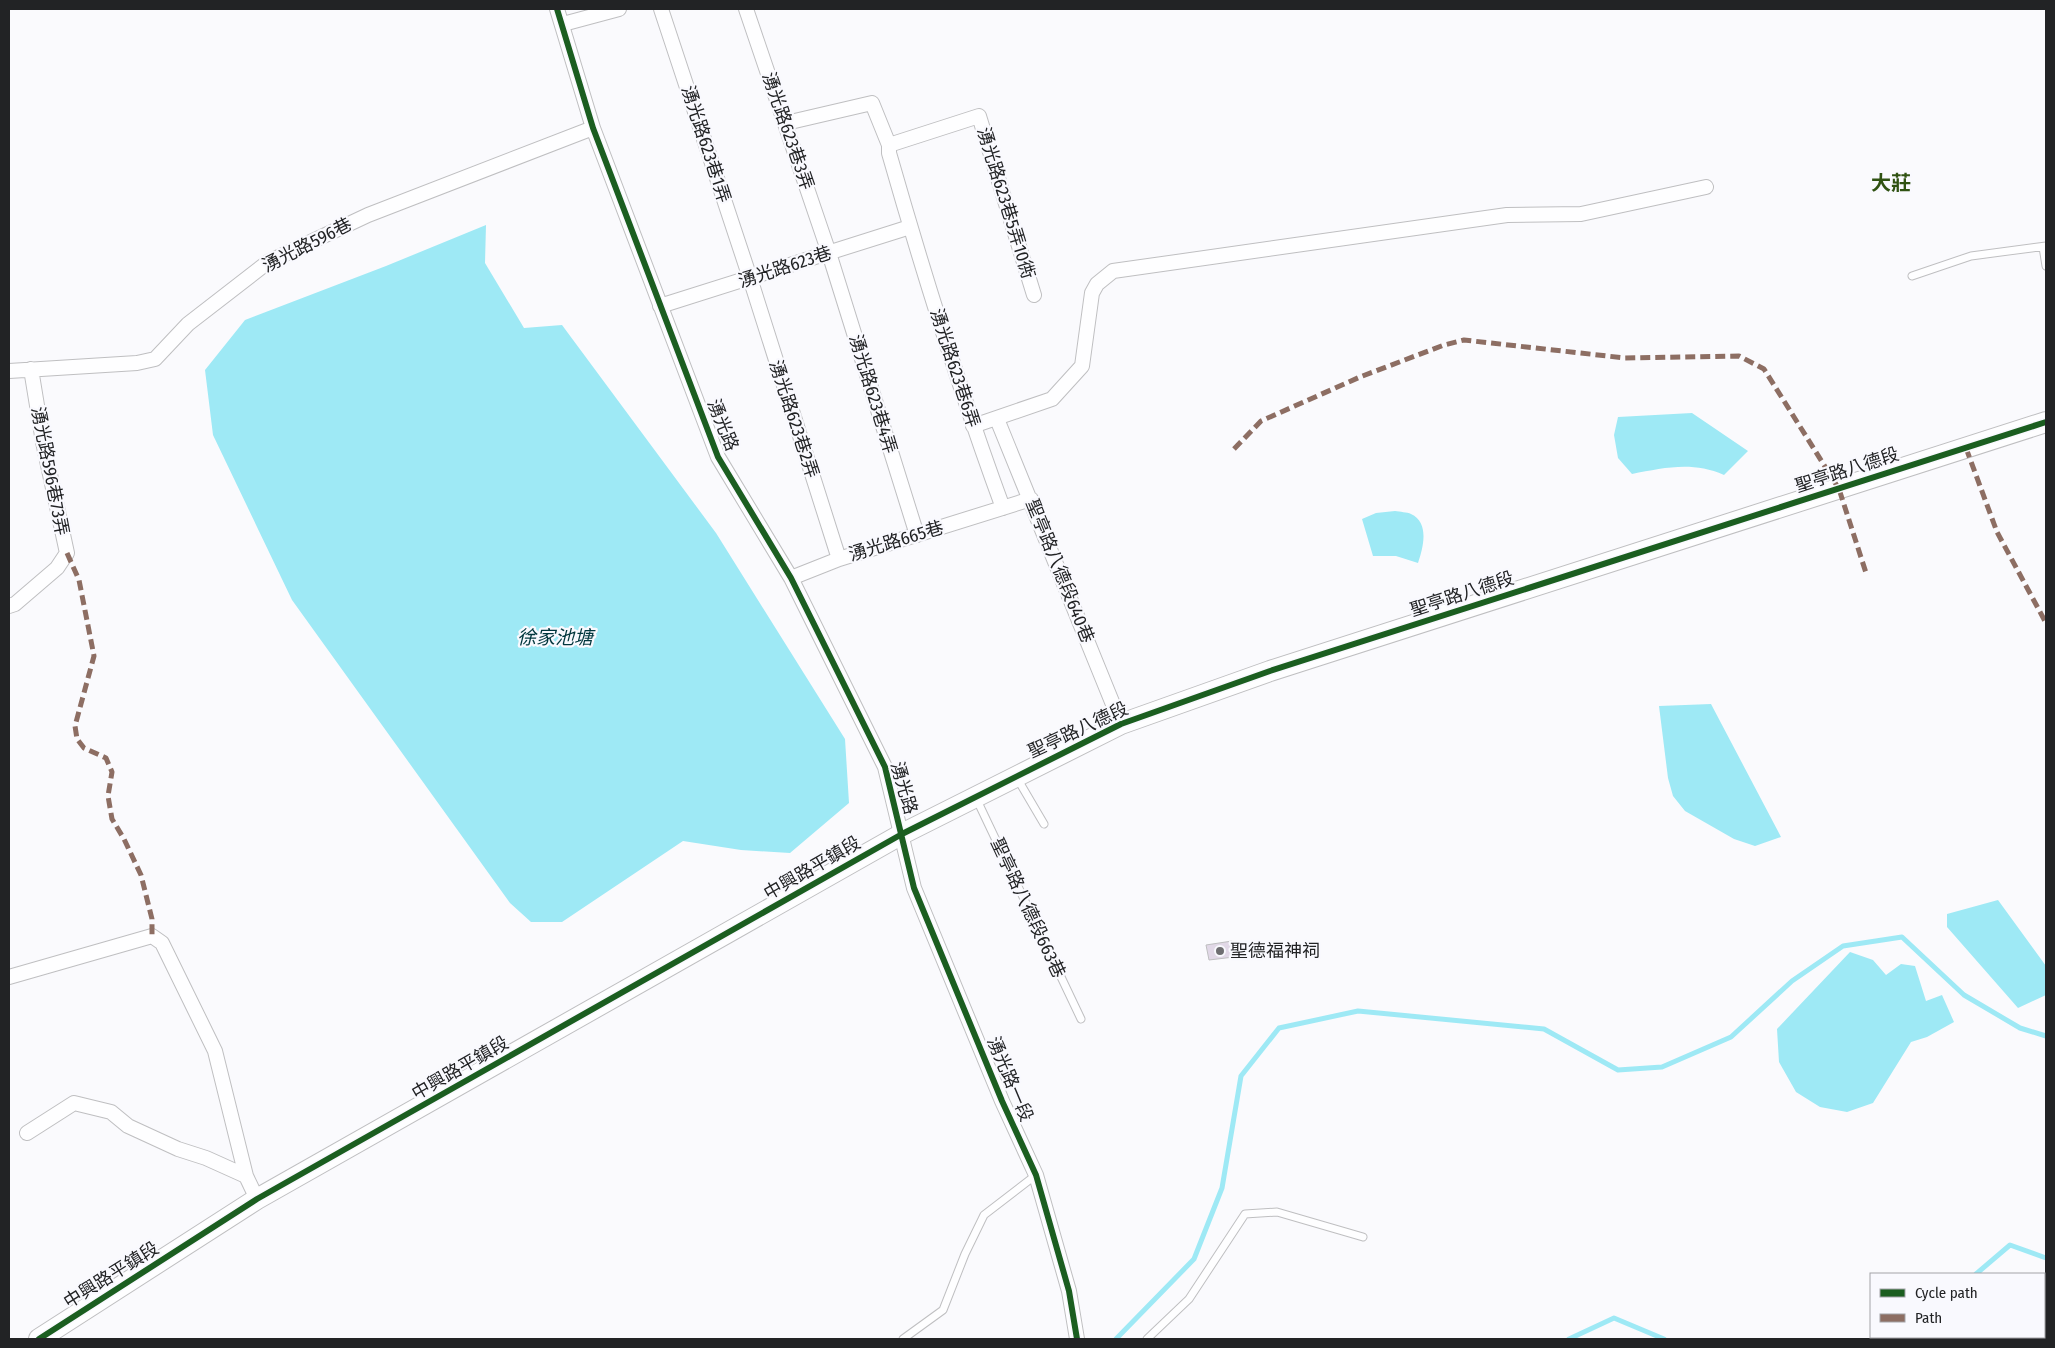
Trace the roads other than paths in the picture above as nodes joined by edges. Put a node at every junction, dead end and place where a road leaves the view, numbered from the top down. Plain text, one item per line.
1 (557, 9) edge
2 (619, 9) edge
3 (661, 9) edge
4 (746, 9) edge
5 (563, 24) junction
6 (786, 123) junction
7 (593, 128) junction
8 (889, 145) junction
9 (1706, 187) dead end
10 (910, 227) junction
11 (2045, 247) edge
12 (829, 253) junction
13 (2046, 266) edge
14 (1912, 276) dead end
15 (750, 278) junction
16 (1034, 295) dead end
17 (660, 306) junction
18 (31, 369) junction
19 (9, 371) edge
20 (997, 419) junction
21 (2046, 422) edge
22 (973, 426) junction
23 (1031, 499) junction
24 (1003, 508) junction
25 (917, 535) junction
26 (838, 559) junction
27 (791, 578) junction
28 (9, 606) edge
29 (1122, 724) junction
30 (1016, 776) junction
31 (976, 798) junction
32 (1044, 824) dead end
33 (902, 834) junction
34 (9, 977) edge
35 (1080, 1019) dead end
36 (27, 1133) dead end
37 (1036, 1175) junction
38 (246, 1176) junction
39 (257, 1199) junction
40 (1363, 1237) dead end
41 (40, 1339) edge
42 (903, 1339) edge
43 (1077, 1339) edge
44 (1147, 1339) edge

1 - 5 street, 湧光路
2 - 5 street
3 - 15 street, 湧光路623巷1弄
4 - 6 street, 湧光路623巷3弄
5 - 7 street, 湧光路
6 - 8 street, 湧光路623巷6弄
6 - 12 street, 湧光路623巷3弄
7 - 17 street, 湧光路
7 - 18 street, 湧光路596巷
8 - 10 street, 湧光路623巷6弄
8 - 16 street, 湧光路623巷5弄10衖
9 - 20 street
10 - 12 street, 湧光路623巷
10 - 22 street, 湧光路623巷6弄
11 - 13 lane
11 - 14 lane
12 - 15 street, 湧光路623巷
12 - 25 street, 湧光路623巷4弄
15 - 17 street, 湧光路623巷
15 - 26 street, 湧光路623巷2弄
17 - 27 street, 湧光路
18 - 19 street, 湧光路596巷
18 - 28 street, 湧光路596巷73弄
20 - 22 street
20 - 23 street, 聖亭路八德段640巷
21 - 29 street, 聖亭路八德段
22 - 24 street, 湧光路623巷6弄
23 - 24 street, 湧光路665巷
23 - 29 street, 聖亭路八德段640巷
24 - 25 street, 湧光路665巷
25 - 26 street, 湧光路665巷
26 - 27 street, 湧光路665巷
27 - 33 street, 湧光路
29 - 30 street, 聖亭路八德段
30 - 31 street, 聖亭路八德段
30 - 32 lane
31 - 33 street, 聖亭路八德段
31 - 35 lane, 聖亭路八德段663巷
33 - 37 street, 湧光路一段
33 - 39 street, 中興路平鎮段
34 - 38 street
36 - 38 street
37 - 42 lane
37 - 43 street, 湧光路一段
38 - 39 street
39 - 41 street, 中興路平鎮段
40 - 44 lane

